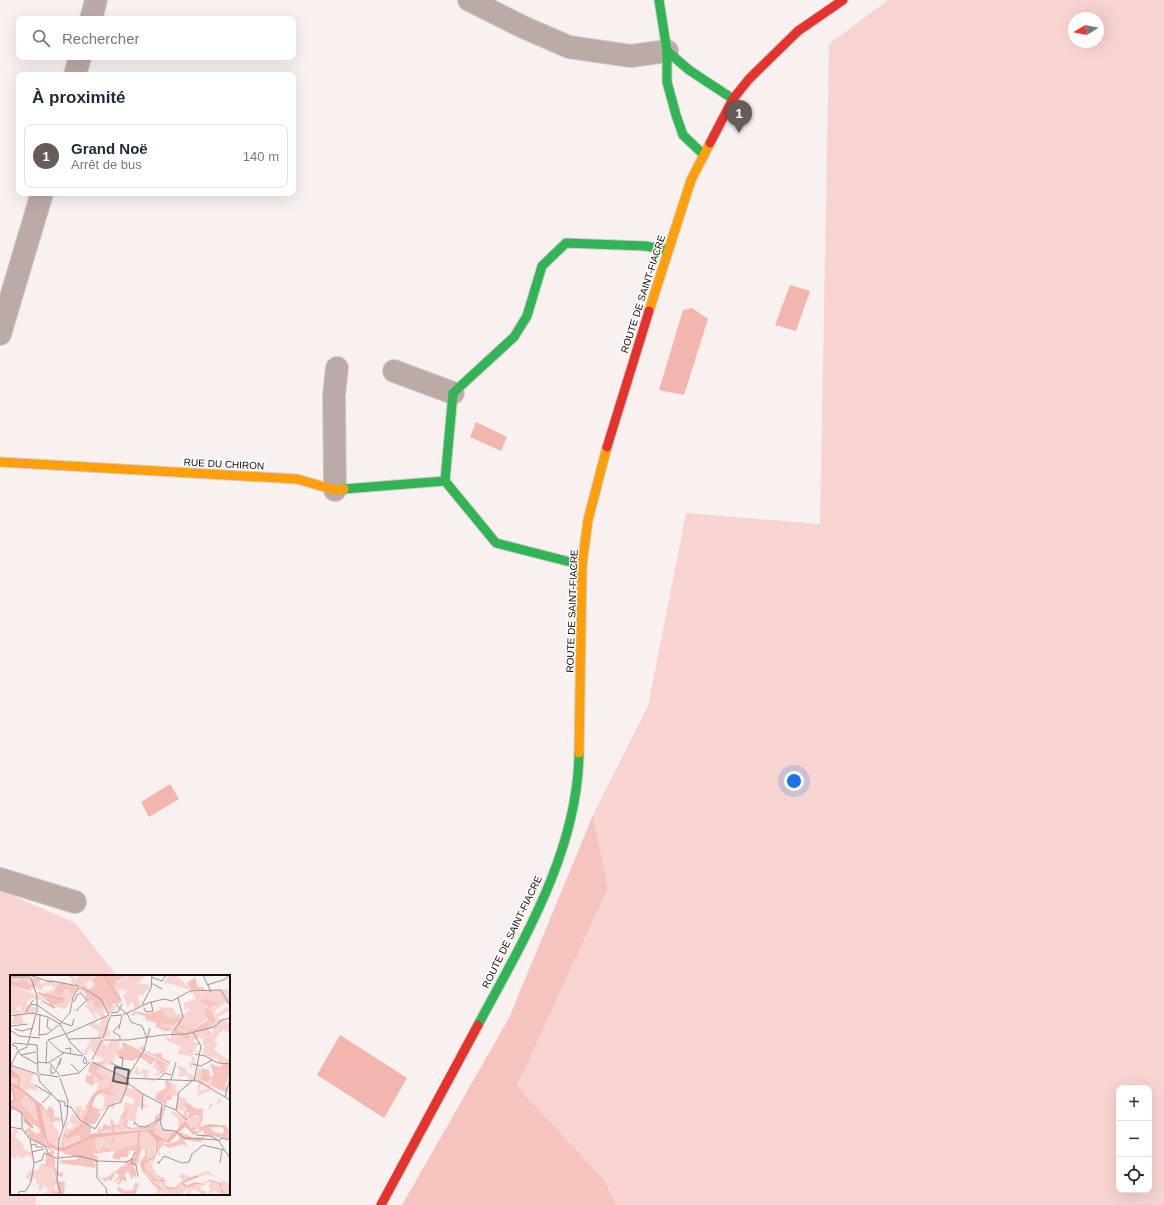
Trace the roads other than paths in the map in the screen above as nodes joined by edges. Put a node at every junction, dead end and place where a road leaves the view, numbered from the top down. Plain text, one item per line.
1 (96, 0) edge
2 (469, 0) edge
3 (659, 0) edge
4 (843, 0) edge
5 (92, 16) edge
6 (667, 51) junction
7 (79, 60) edge
8 (76, 72) edge
9 (733, 99) junction
10 (704, 156) junction
11 (41, 196) edge
12 (668, 250) junction
13 (0, 334) edge
14 (337, 368) dead end
15 (394, 371) dead end
16 (453, 393) junction
17 (0, 462) edge
18 (445, 481) junction
19 (335, 490) junction
20 (582, 564) junction
21 (0, 879) edge
22 (75, 902) dead end
23 (381, 1205) edge

1 - 5 street
2 - 6 street
3 - 6 main road
4 - 9 main road, ROUTE DE SAINT-FIACRE
6 - 9 main road
6 - 10 main road
7 - 8 street
9 - 10 main road, ROUTE DE SAINT-FIACRE
10 - 12 main road, ROUTE DE SAINT-FIACRE
11 - 13 street
12 - 16 main road
12 - 20 main road, ROUTE DE SAINT-FIACRE
14 - 19 street
15 - 16 street
16 - 18 main road
17 - 19 main road, RUE DU CHIRON
18 - 19 main road, RUE DU CHIRON
18 - 20 main road
20 - 23 main road, ROUTE DE SAINT-FIACRE
21 - 22 street

